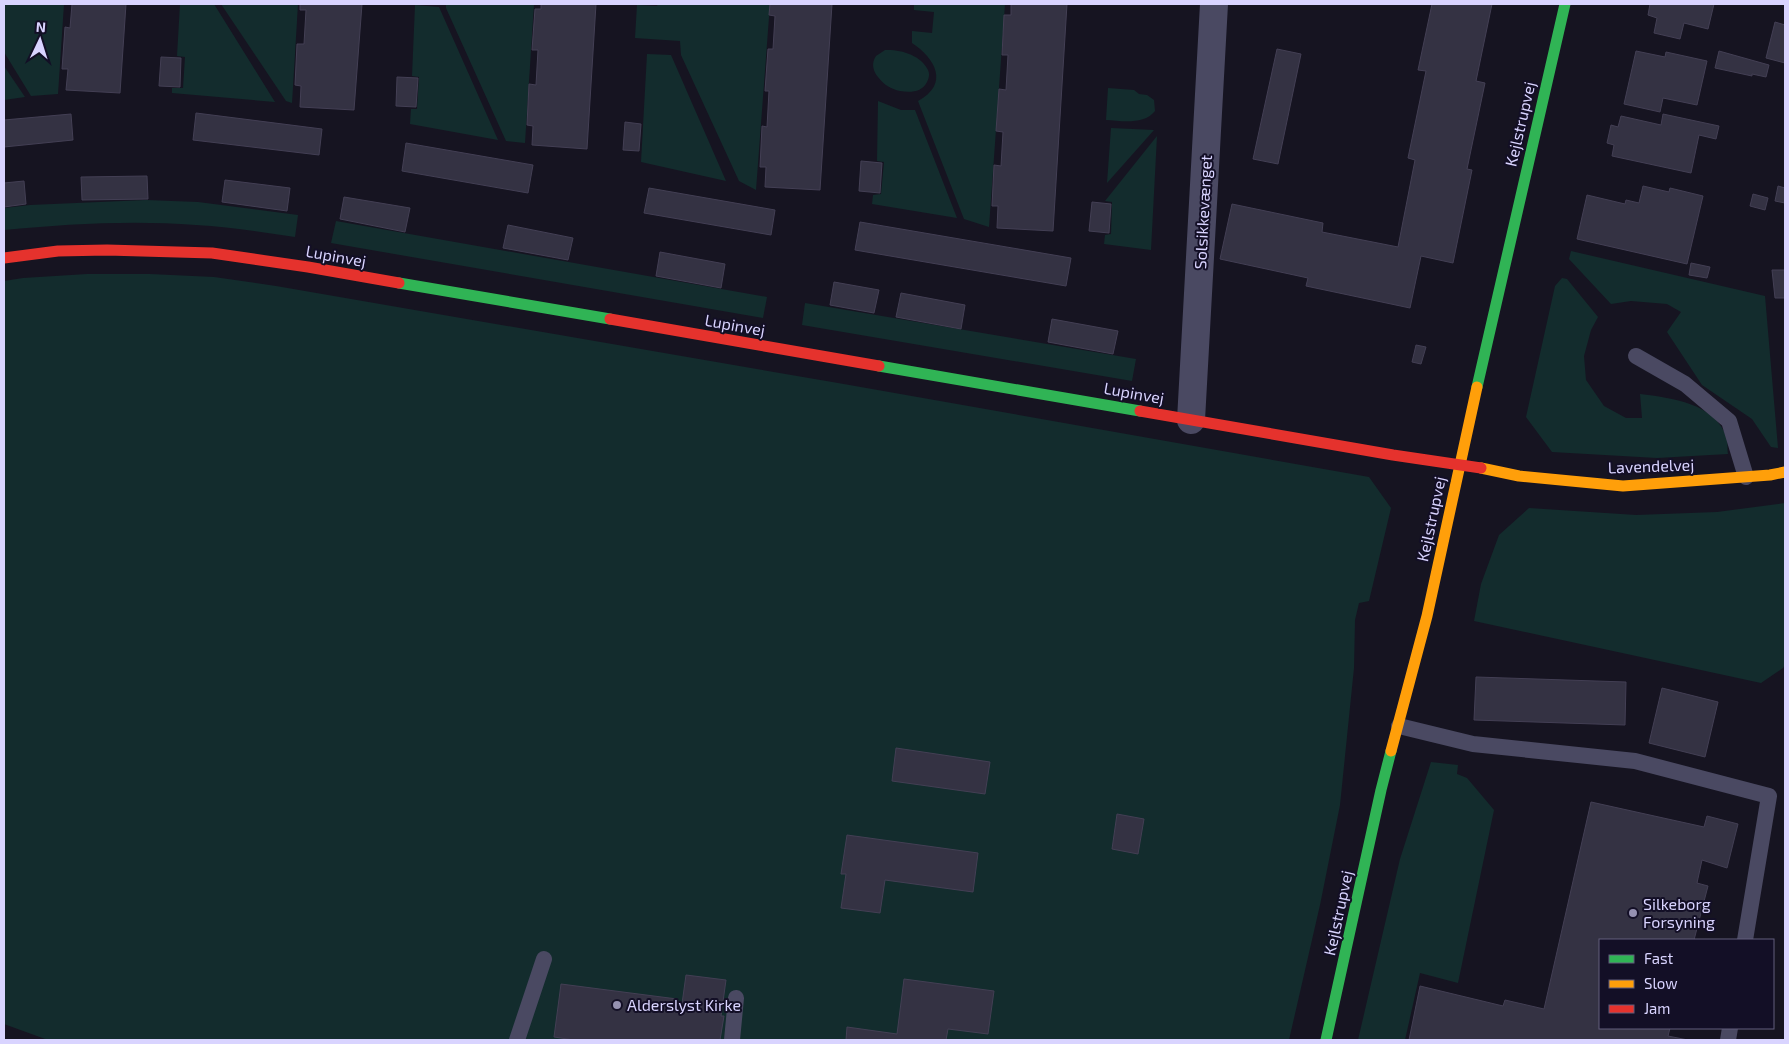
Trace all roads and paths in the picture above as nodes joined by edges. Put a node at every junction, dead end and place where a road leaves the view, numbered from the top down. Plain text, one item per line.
1 (1214, 4) edge
2 (1565, 4) edge
3 (4, 258) edge
4 (1636, 356) dead end
5 (1191, 420) junction
6 (1459, 464) junction
7 (1785, 472) edge
8 (1746, 476) junction
9 (1399, 726) junction
10 (1745, 939) edge
11 (544, 959) dead end
12 (736, 998) dead end
13 (517, 1040) edge
14 (732, 1040) edge
15 (1326, 1040) edge

1 - 5 street, Solsikkevænget
2 - 6 street, Kejlstrupvej
3 - 5 street, Lupinvej
4 - 8 lane
5 - 6 street, Lupinvej
6 - 8 street, Lavendelvej
6 - 9 street, Kejlstrupvej
7 - 8 street, Lavendelvej
9 - 10 lane
9 - 15 street, Kejlstrupvej
11 - 13 lane
12 - 14 lane

